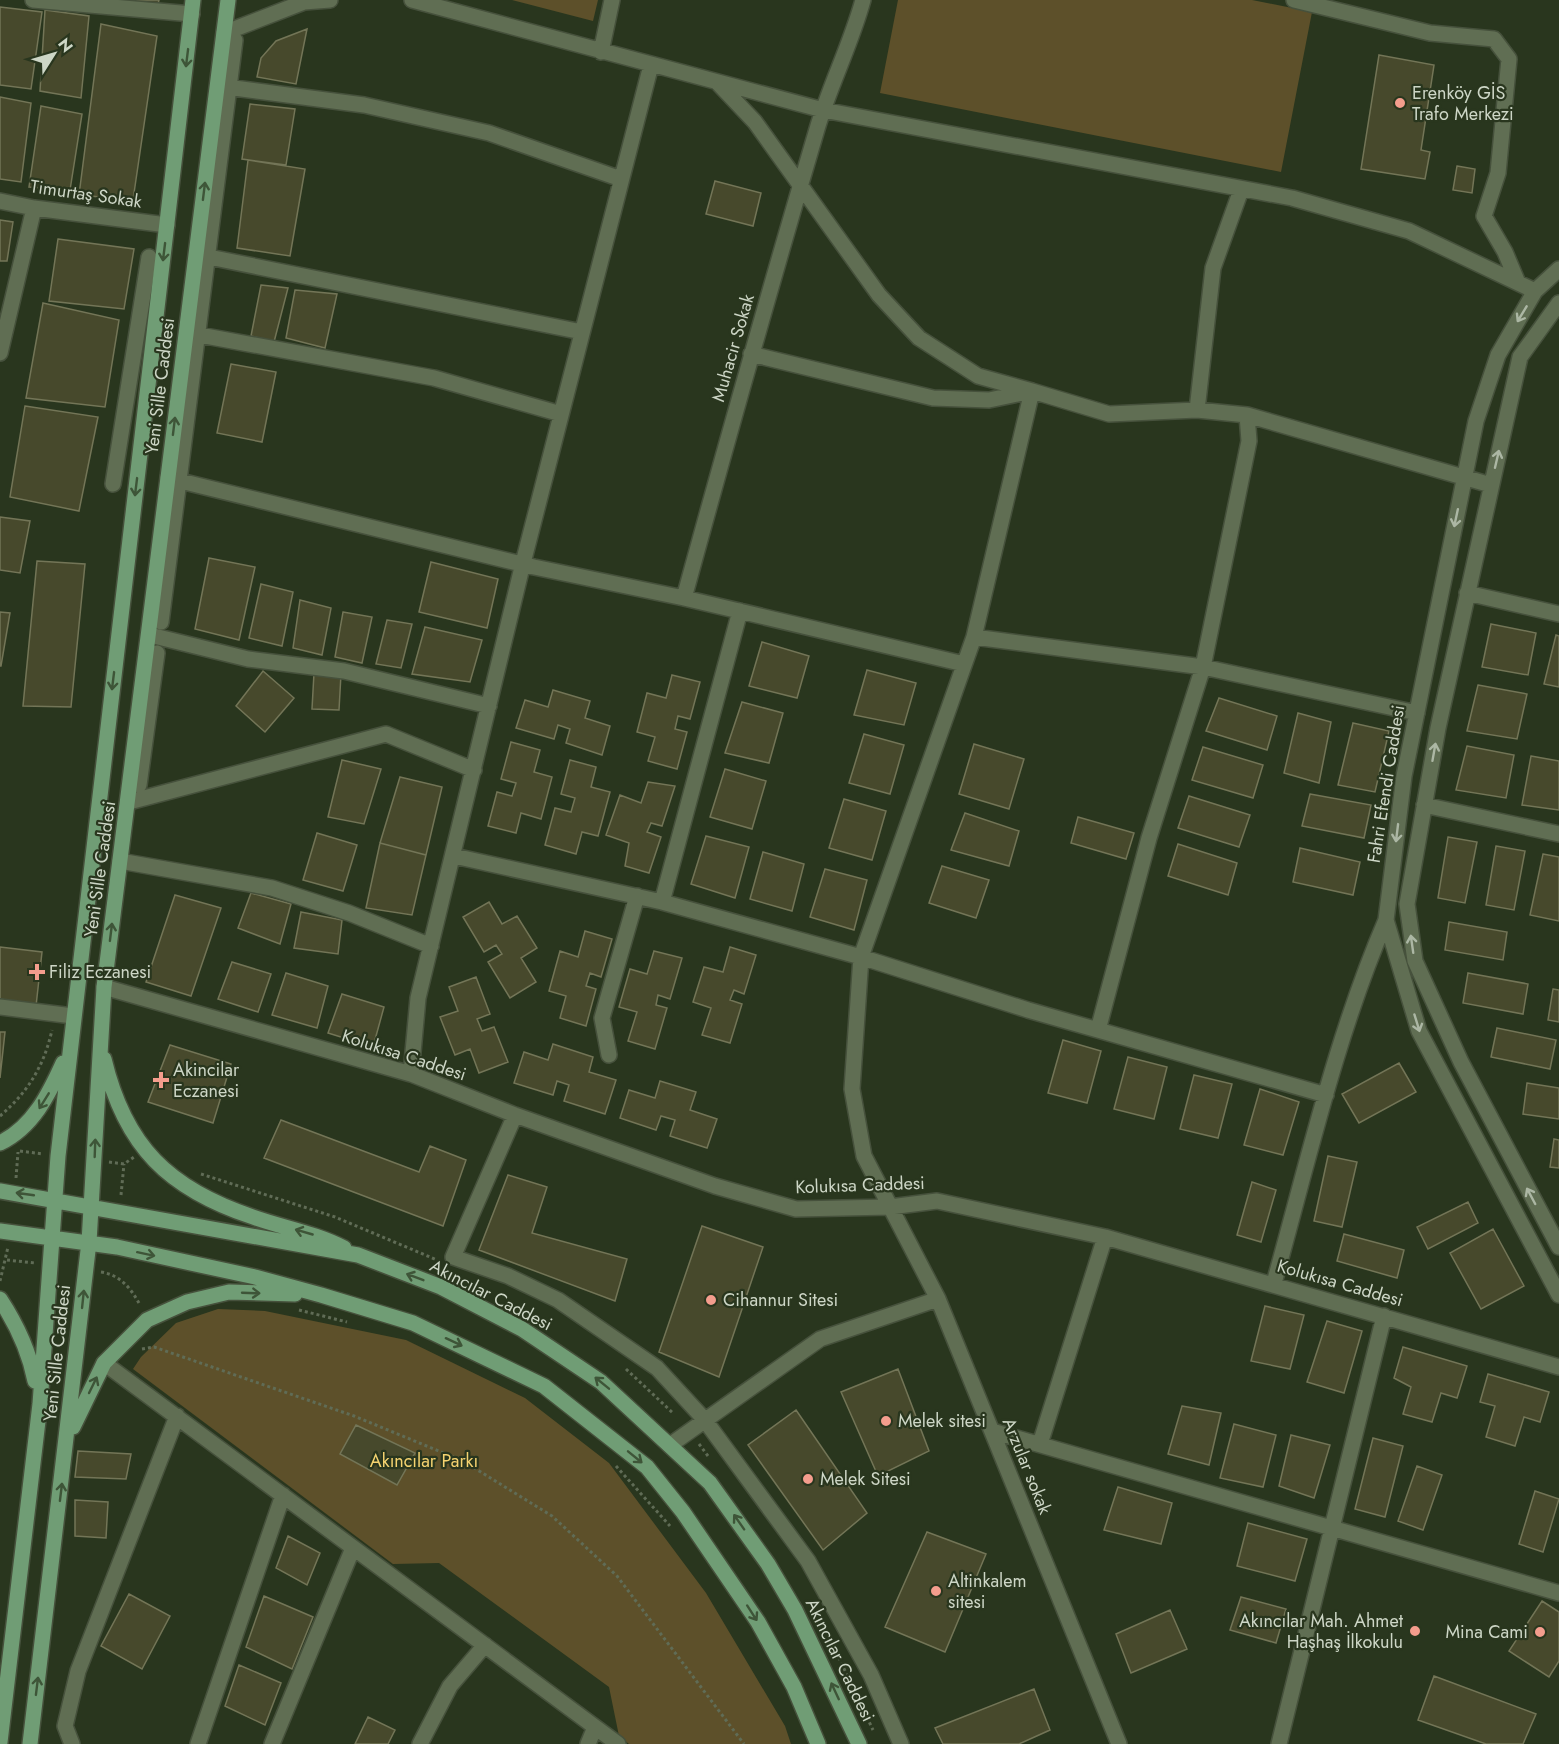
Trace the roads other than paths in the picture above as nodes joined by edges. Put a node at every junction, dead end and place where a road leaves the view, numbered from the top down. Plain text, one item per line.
1 (33, 0) edge
2 (228, 0) edge
3 (330, 0) edge
4 (412, 0) edge
5 (612, 0) edge
6 (863, 0) edge
7 (1300, 1) edge
8 (193, 7) edge
9 (230, 36) junction
10 (601, 52) junction
11 (651, 65) junction
12 (718, 82) junction
13 (216, 86) junction
14 (823, 110) junction
15 (621, 179) junction
16 (800, 187) junction
17 (1241, 190) junction
18 (0, 201) edge
19 (34, 208) junction
20 (168, 225) junction
21 (196, 254) junction
22 (148, 257) dead end
23 (1559, 269) edge
24 (1518, 283) junction
25 (1535, 291) junction
26 (1559, 303) edge
27 (186, 332) junction
28 (582, 332) junction
29 (0, 353) edge
30 (751, 354) junction
31 (1032, 391) junction
32 (1197, 410) junction
33 (561, 414) junction
34 (1247, 415) junction
35 (1465, 476) junction
36 (168, 478) junction
37 (113, 484) dead end
38 (1491, 485) junction
39 (523, 563) junction
40 (1467, 593) junction
41 (684, 598) junction
42 (740, 612) junction
43 (1559, 614) edge
44 (161, 622) dead end
45 (150, 635) junction
46 (974, 637) junction
47 (156, 652) dead end
48 (964, 664) junction
49 (1203, 667) junction
50 (489, 706) junction
51 (1417, 713) junction
52 (474, 770) junction
53 (139, 785) dead end
54 (129, 802) junction
55 (1424, 805) junction
56 (1559, 834) edge
57 (454, 856) junction
58 (120, 861) junction
59 (637, 896) junction
60 (662, 902) junction
61 (1386, 920) junction
62 (431, 946) junction
63 (861, 957) junction
64 (105, 987) junction
65 (0, 1007) edge
66 (73, 1016) junction
67 (1098, 1030) junction
68 (99, 1039) junction
69 (70, 1049) junction
70 (609, 1055) dead end
71 (411, 1074) junction
72 (1326, 1095) junction
73 (515, 1115) junction
74 (0, 1143) edge
75 (0, 1191) edge
76 (54, 1198) junction
77 (91, 1206) junction
78 (890, 1207) junction
79 (0, 1231) edge
80 (1105, 1237) junction
81 (50, 1238) junction
82 (89, 1242) junction
83 (1559, 1247) edge
84 (358, 1255) junction
85 (1274, 1283) junction
86 (321, 1295) junction
87 (1559, 1295) edge
88 (0, 1299) edge
89 (938, 1299) junction
90 (1384, 1316) junction
91 (108, 1366) junction
92 (1559, 1366) edge
93 (40, 1404) junction
94 (177, 1416) junction
95 (704, 1419) junction
96 (992, 1431) junction
97 (67, 1438) junction
98 (1040, 1444) junction
99 (670, 1445) junction
100 (283, 1495) junction
101 (1331, 1528) junction
102 (353, 1548) junction
103 (1559, 1593) edge
104 (485, 1645) junction
105 (595, 1727) junction
106 (0, 1742) edge
107 (30, 1744) edge
108 (72, 1744) edge
109 (198, 1744) edge
110 (272, 1744) edge
111 (420, 1744) edge
112 (588, 1744) edge
113 (618, 1744) edge
114 (818, 1744) edge
115 (859, 1744) edge
116 (901, 1744) edge
117 (1119, 1744) edge
118 (1279, 1744) edge

1 - 8 street
2 - 9 main road, Yeni Sille Caddesi
3 - 9 street
4 - 10 street
5 - 10 street
6 - 14 street, Muhacir Sokak
7 - 24 street
8 -> 20 main road, Yeni Sille Caddesi
9 - 13 main road, Yeni Sille Caddesi
9 - 44 street
10 - 11 street
11 - 12 street
11 - 15 street
12 - 14 street
12 - 16 street
13 - 15 street
21 -> 13 main road, Yeni Sille Caddesi
14 - 16 street, Muhacir Sokak
14 - 17 street
15 - 28 street
16 - 30 street, Muhacir Sokak
16 - 31 street
17 - 24 street
17 - 32 street
18 - 19 street, Timurtaş Sokak
19 - 20 street, Timurtaş Sokak
19 - 29 street
20 -> 66 main road, Yeni Sille Caddesi
21 - 27 main road, Yeni Sille Caddesi
21 - 28 street
22 - 37 street
23 - 25 street, Fahri Efendi Caddesi
24 - 25 street
25 -> 35 street, Fahri Efendi Caddesi
38 -> 26 street
27 - 33 street
36 -> 27 main road, Yeni Sille Caddesi
28 - 33 street
30 - 31 street
30 - 41 street, Muhacir Sokak
31 - 32 street
31 - 46 street, Arzular sokak
32 - 34 street
33 - 39 street
34 - 35 street
34 - 49 street
35 - 38 street
35 -> 51 street, Fahri Efendi Caddesi
36 - 39 street
36 - 45 main road, Yeni Sille Caddesi
38 - 40 street
39 - 41 street
39 - 50 street
40 - 43 street
55 -> 40 street
41 - 42 street
42 - 48 street
42 - 60 street
45 - 50 street
45 - 54 main road, Yeni Sille Caddesi
46 - 48 street, Arzular sokak
46 - 49 street
47 - 53 street
48 - 63 street, Arzular sokak
49 - 51 street
49 - 67 street
50 - 52 street
51 -> 61 street, Fahri Efendi Caddesi
52 - 54 street
52 - 57 street
54 - 58 main road, Yeni Sille Caddesi
55 - 56 street
83 -> 55 street
57 - 59 street
57 - 62 street
58 - 62 street
64 -> 58 main road, Yeni Sille Caddesi
59 - 60 street
59 - 70 street
60 - 63 street
61 - 72 street
61 -> 87 street, Fahri Efendi Caddesi
62 - 71 street
63 - 67 street
63 - 78 street, Arzular sokak
64 - 68 main road, Yeni Sille Caddesi
64 - 71 street, Kolukısa Caddesi
65 - 66 street
66 - 69 main road, Yeni Sille Caddesi
67 - 72 street
77 -> 68 main road, Yeni Sille Caddesi
84 -> 68 main road
69 -> 74 main road
69 - 76 main road, Yeni Sille Caddesi
71 - 73 street, Kolukısa Caddesi
72 - 85 street
73 - 78 street, Kolukısa Caddesi
73 - 95 street
76 -> 75 main road, Akıncılar Caddesi
76 - 77 main road, Akıncılar Caddesi
76 - 81 main road, Yeni Sille Caddesi
77 - 82 main road, Yeni Sille Caddesi
77 - 84 main road, Akıncılar Caddesi
78 - 80 street, Kolukısa Caddesi
78 - 89 street, Arzular sokak
79 - 81 main road
80 - 85 street, Kolukısa Caddesi
80 - 98 street
81 - 82 main road
81 - 93 main road, Yeni Sille Caddesi
82 -> 86 main road
97 -> 82 main road, Yeni Sille Caddesi
99 -> 84 main road, Akıncılar Caddesi
85 - 90 street, Kolukısa Caddesi
91 -> 86 main road
86 -> 114 main road
88 - 93 main road
89 - 95 street
89 - 96 street, Arzular sokak
90 - 92 street, Kolukısa Caddesi
90 - 101 street
91 - 94 street
97 -> 91 main road
93 - 106 main road, Yeni Sille Caddesi
94 - 100 street
94 - 108 street
95 - 99 street
95 - 116 street
96 - 98 street
96 - 117 street, Arzular sokak
107 -> 97 main road, Yeni Sille Caddesi
98 - 101 street
115 -> 99 main road, Akıncılar Caddesi
100 - 102 street
100 - 109 street
101 - 103 street
101 - 118 street
102 - 104 street
102 - 110 street
104 - 105 street
104 - 111 street
105 - 112 street
105 - 113 street

